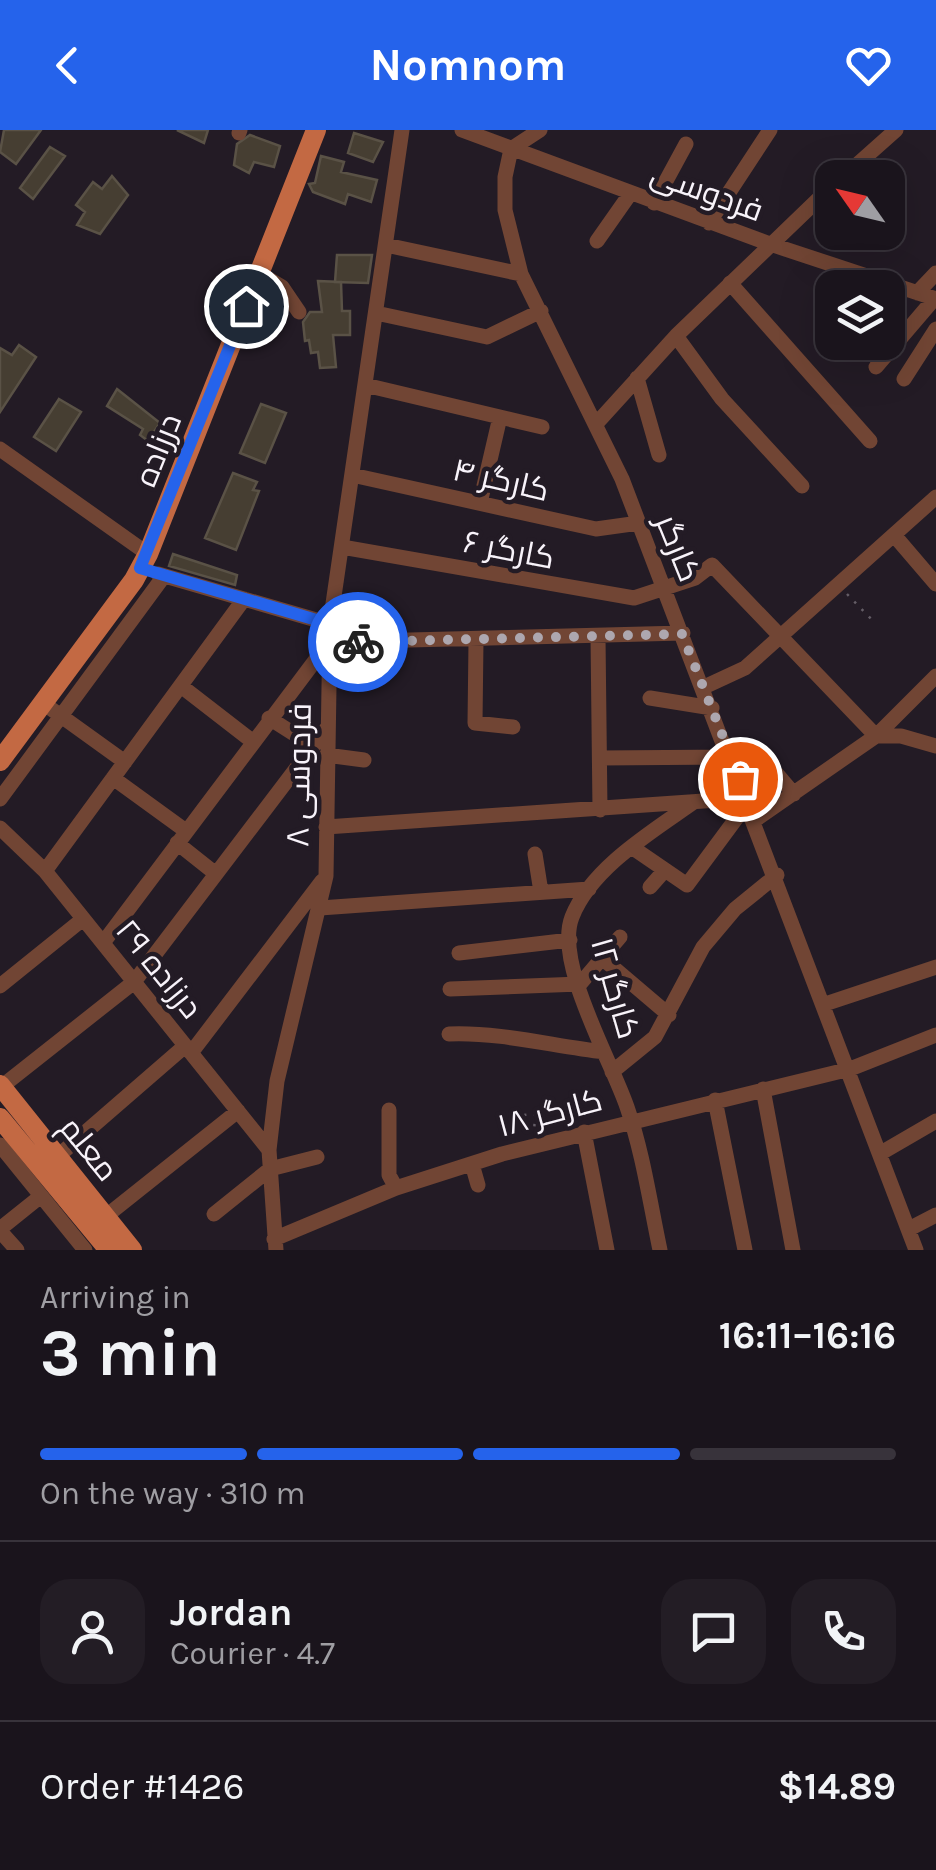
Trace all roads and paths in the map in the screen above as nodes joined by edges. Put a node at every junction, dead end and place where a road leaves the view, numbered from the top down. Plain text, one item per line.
1 (316, 130) edge
2 (402, 130) edge
3 (462, 130) edge
4 (540, 130) edge
5 (770, 130) edge
6 (896, 130) edge
7 (686, 144) dead end
8 (512, 149) junction
9 (862, 160) edge
10 (630, 194) junction
11 (654, 202) junction
12 (815, 202) edge
13 (710, 222) junction
14 (598, 241) dead end
15 (770, 244) junction
16 (386, 245) junction
17 (936, 273) edge
18 (260, 274) junction
19 (522, 274) junction
20 (730, 283) junction
21 (917, 293) junction
22 (935, 299) edge
23 (540, 311) junction
24 (299, 312) dead end
25 (376, 313) junction
26 (936, 329) edge
27 (676, 336) junction
28 (876, 367) dead end
29 (638, 378) junction
30 (904, 379) dead end
31 (365, 385) junction
32 (500, 417) junction
33 (596, 424) junction
34 (542, 426) dead end
35 (870, 442) dead end
36 (0, 449) edge
37 (659, 455) dead end
38 (352, 475) junction
39 (802, 486) dead end
40 (934, 501) edge
41 (480, 503) junction
42 (639, 523) junction
43 (894, 534) junction
44 (342, 547) junction
45 (144, 561) junction
46 (164, 576) junction
47 (838, 584) junction
48 (936, 584) edge
49 (665, 588) junction
50 (244, 599) junction
51 (874, 622) dead end
52 (330, 624) junction
53 (682, 634) junction
54 (598, 636) junction
55 (778, 638) junction
56 (476, 641) junction
57 (329, 642) junction
58 (936, 676) edge
59 (181, 686) junction
60 (704, 687) junction
61 (650, 698) dead end
62 (43, 702) junction
63 (712, 708) junction
64 (63, 717) junction
65 (268, 718) junction
66 (514, 727) dead end
67 (876, 736) junction
68 (252, 741) junction
69 (936, 746) edge
70 (320, 750) junction
71 (731, 757) junction
72 (600, 758) junction
73 (364, 760) dead end
74 (0, 761) edge
75 (126, 762) junction
76 (114, 778) junction
77 (794, 794) junction
78 (747, 798) junction
79 (0, 799) edge
80 (694, 802) junction
81 (600, 810) junction
82 (755, 820) junction
83 (326, 827) junction
84 (0, 828) edge
85 (181, 837) junction
86 (633, 848) junction
87 (535, 854) dead end
88 (665, 870) junction
89 (46, 871) junction
90 (216, 874) junction
91 (776, 875) junction
92 (326, 876) junction
93 (650, 887) dead end
94 (589, 888) junction
95 (540, 892) junction
96 (320, 908) junction
97 (84, 919) junction
98 (620, 936) dead end
99 (570, 940) junction
100 (103, 943) junction
101 (458, 952) dead end
102 (602, 958) junction
103 (936, 967) edge
104 (134, 982) junction
105 (580, 984) junction
106 (0, 986) edge
107 (450, 990) dead end
108 (825, 1004) junction
109 (669, 1014) junction
110 (449, 1034) dead end
111 (936, 1035) edge
112 (188, 1049) junction
113 (604, 1052) junction
114 (850, 1069) junction
115 (612, 1072) junction
116 (1, 1086) edge
117 (764, 1089) junction
118 (715, 1100) junction
119 (389, 1110) dead end
120 (238, 1112) junction
121 (503, 1117) dead end
122 (630, 1120) junction
123 (936, 1120) edge
124 (8, 1127) edge
125 (584, 1132) junction
126 (534, 1145) junction
127 (268, 1150) junction
128 (882, 1153) junction
129 (317, 1156) dead end
130 (57, 1157) junction
131 (472, 1164) junction
132 (270, 1169) junction
133 (478, 1185) dead end
134 (396, 1188) junction
135 (42, 1196) junction
136 (214, 1214) dead end
137 (936, 1215) edge
138 (105, 1217) junction
139 (908, 1229) junction
140 (0, 1230) edge
141 (275, 1245) edge
142 (16, 1250) edge
143 (85, 1250) edge
144 (109, 1250) edge
145 (132, 1250) edge
146 (607, 1250) edge
147 (660, 1250) edge
148 (745, 1250) edge
149 (793, 1250) edge
150 (916, 1250) edge

1 - 18 main road, درزاده
2 - 16 street, فردوسی ۸
3 - 8 street, فردوسی
4 - 8 street
5 - 13 street
6 - 9 street
7 - 11 street
8 - 10 street, فردوسی
8 - 19 street, کارگر
10 - 11 street, فردوسی
10 - 14 street
11 - 13 street, فردوسی
12 - 15 street
13 - 15 street, فردوسی
15 - 20 street
15 - 21 street, فردوسی
16 - 19 street
16 - 25 street, فردوسی ۸
17 - 21 street
18 - 24 street
18 - 45 main road, درزاده
19 - 23 street, کارگر
20 - 27 street
20 - 35 street
21 - 22 street, فردوسی
22 - 28 street
23 - 25 street
23 - 33 street, کارگر
25 - 31 street, فردوسی ۸
26 - 30 street
27 - 29 street
27 - 39 street
29 - 33 street
29 - 37 street
31 - 32 street
31 - 38 street, فردوسی ۸
32 - 34 street
32 - 41 street
33 - 42 street, کارگر
36 - 45 street
38 - 41 street, کارگر ۴
38 - 44 street, فردوسی ۸
40 - 43 street
41 - 42 street, کارگر ۴
42 - 49 street, کارگر
43 - 47 street
43 - 48 street
44 - 49 street, کارگر ۶
44 - 52 street, فردوسی ۸
45 - 46 street
45 - 62 main road, درزاده
46 - 50 street
46 - 64 street
47 - 51 path
47 - 55 street
49 - 53 street, کارگر
49 - 55 street, کارگر ۶
50 - 52 street
50 - 59 street
52 - 57 street, فردوسی ۸
53 - 54 street
53 - 60 street, کارگر
54 - 56 street
54 - 72 street
55 - 60 street
55 - 67 street
56 - 57 street
56 - 66 street
57 - 65 street
57 - 70 street, فردوسی ۸
58 - 67 street
59 - 68 street
59 - 75 street
60 - 63 street, کارگر
61 - 63 street
62 - 64 street
62 - 74 main road, درزاده
63 - 71 street, کارگر
64 - 75 street
64 - 79 street
65 - 68 street
65 - 70 street
67 - 69 street
67 - 77 street
68 - 85 street
70 - 73 street
70 - 83 street, فردوسی ۸
70 - 90 street
71 - 72 street
71 - 78 street, کارگر
72 - 81 street
75 - 76 street
76 - 85 street
76 - 89 street
77 - 78 street
77 - 82 street
78 - 80 street
78 - 82 street, کارگر
78 - 88 street
80 - 81 street
80 - 86 street, کارگر ۱۲
81 - 83 street
82 - 91 street, کارگر
83 - 92 street, فردوسی ۸
84 - 89 street, درزاده ۲۹
85 - 90 street
85 - 100 street
86 - 88 street
86 - 94 street, کارگر ۱۲
87 - 95 street
88 - 93 street
89 - 97 street, درزاده ۲۹
90 - 104 street
91 - 108 street, کارگر
91 - 109 street
92 - 96 street, فردوسی ۸
92 - 112 street
94 - 95 street
94 - 99 street, کارگر ۱۲
95 - 96 street
96 - 127 street, فردوسی ۸
97 - 100 street, درزاده ۲۹
97 - 106 street
98 - 102 street
99 - 101 street
99 - 105 street, کارگر ۱۲
100 - 104 street, درزاده ۲۹
102 - 105 street
102 - 109 street
103 - 108 street
104 - 112 street, درزاده ۲۹
104 - 116 street
105 - 107 street
105 - 113 street, کارگر ۱۲
108 - 114 street, کارگر
109 - 115 street
110 - 113 street
111 - 114 street, کارگر ۱۸
112 - 120 street, درزاده ۲۹
112 - 130 street
113 - 115 street, کارگر ۱۲
114 - 117 street, کارگر ۱۸
114 - 128 street, کارگر
115 - 122 street, کارگر ۱۲
116 - 124 main road, معلم
117 - 118 street, کارگر ۱۸
117 - 149 street
118 - 122 street, کارگر ۱۸
118 - 148 street
119 - 134 street
120 - 127 street, درزاده ۲۹
120 - 138 street
121 - 126 path
122 - 125 street, کارگر ۱۸
122 - 147 street, کارگر ۱۲
123 - 128 street
124 - 130 main road, معلم
124 - 135 street
124 - 144 main road, معلم
125 - 126 street, کارگر ۱۸
125 - 146 street
126 - 131 street, کارگر ۱۸
127 - 132 street, فردوسی ۸
128 - 139 street, کارگر
129 - 132 street
130 - 138 main road, معلم
131 - 133 street
131 - 134 street, کارگر ۱۸
132 - 136 street
132 - 141 street, فردوسی ۸
134 - 141 street, کارگر ۱۸
135 - 140 street
135 - 143 street
137 - 139 street
138 - 145 main road, معلم
139 - 150 street, کارگر
140 - 142 street

